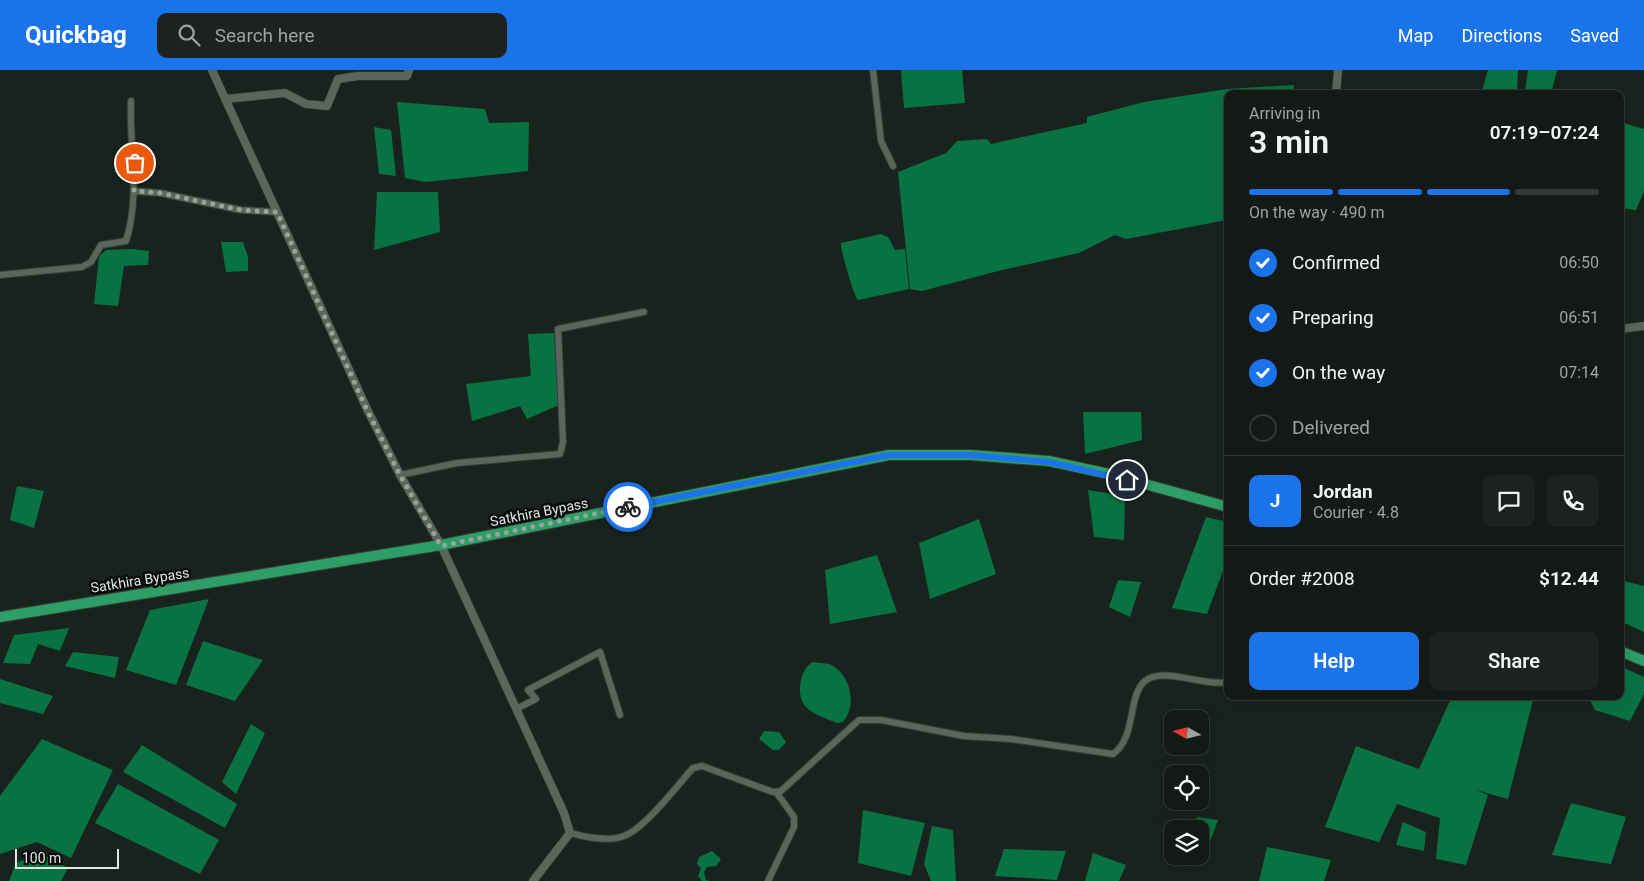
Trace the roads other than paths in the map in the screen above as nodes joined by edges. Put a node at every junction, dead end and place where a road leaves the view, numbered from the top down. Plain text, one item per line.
1 (212, 70) edge
2 (409, 70) edge
3 (873, 70) edge
4 (1338, 70) edge
5 (1336, 90) edge
6 (225, 99) junction
7 (131, 101) dead end
8 (893, 166) dead end
9 (134, 191) junction
10 (277, 212) junction
11 (0, 275) edge
12 (644, 312) dead end
13 (1644, 326) edge
14 (1624, 328) edge
15 (400, 475) junction
16 (1224, 506) edge
17 (441, 546) junction
18 (0, 617) edge
19 (1624, 653) edge
20 (1644, 661) edge
21 (1224, 682) edge
22 (516, 708) junction
23 (620, 715) dead end
24 (776, 792) junction
25 (570, 833) junction
26 (533, 881) edge
27 (768, 881) edge

1 - 6 street
2 - 6 street
3 - 8 street
4 - 5 street
6 - 10 street
7 - 9 street
9 - 10 street
9 - 11 street
10 - 15 street
12 - 15 street
13 - 14 street
15 - 17 street
16 - 17 highway, Satkhira Bypass
17 - 18 highway, Satkhira Bypass
17 - 22 street
19 - 20 highway
21 - 24 street
22 - 23 street
22 - 25 street
24 - 25 street
24 - 27 street
25 - 26 street

